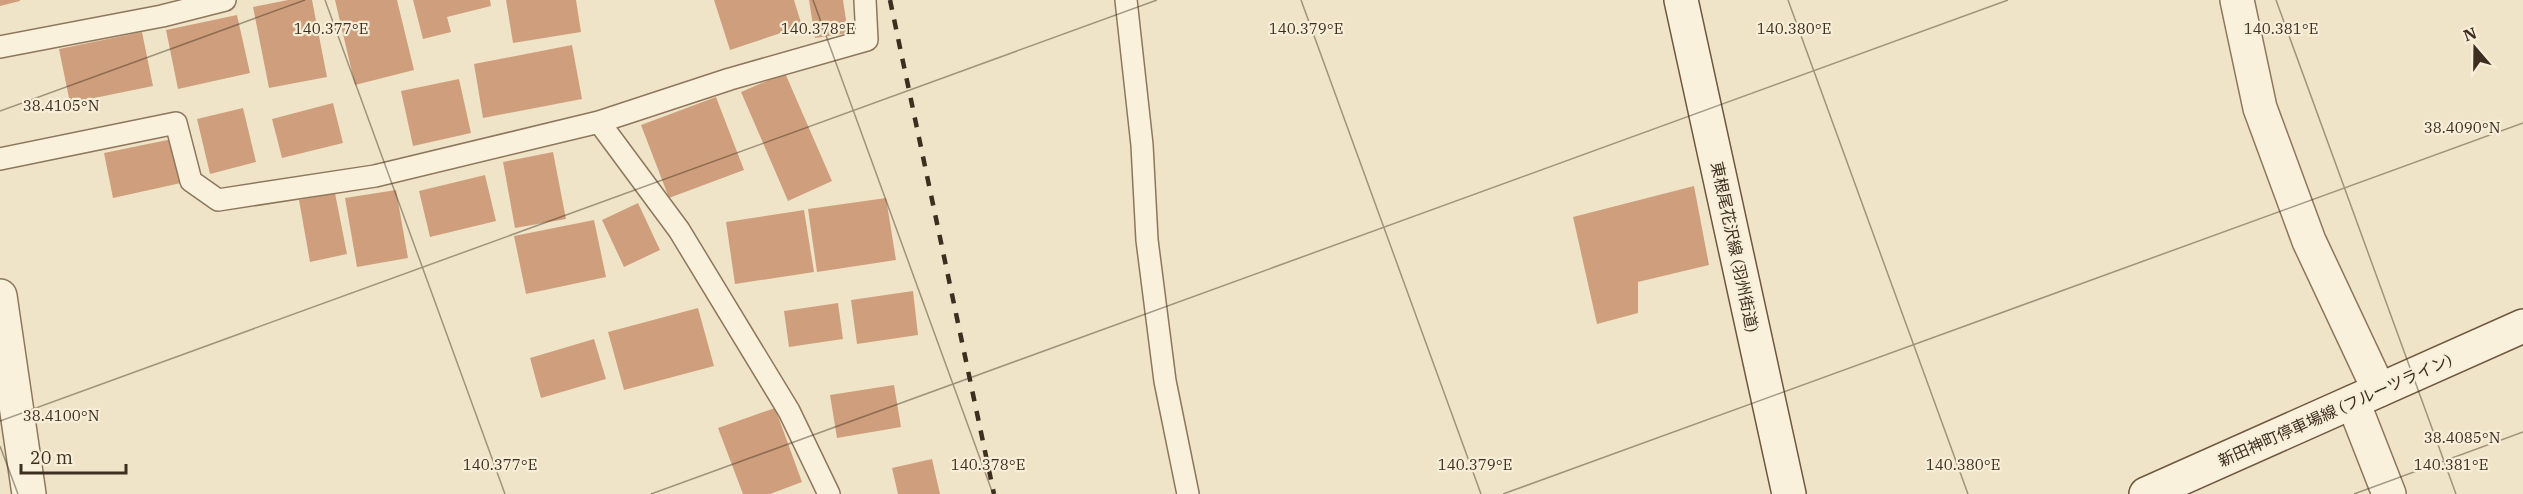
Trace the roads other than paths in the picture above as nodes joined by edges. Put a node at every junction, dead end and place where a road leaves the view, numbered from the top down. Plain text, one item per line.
1 (225, 0) edge
2 (865, 0) edge
3 (1126, 0) edge
4 (1681, 0) edge
5 (2236, 0) edge
6 (0, 47) edge
7 (599, 122) junction
8 (0, 159) edge
9 (0, 296) edge
10 (2523, 326) edge
11 (2366, 396) junction
12 (28, 494) edge
13 (829, 494) edge
14 (1188, 494) edge
15 (1789, 494) edge
16 (2146, 494) edge
17 (2389, 494) edge

1 - 6 lane
2 - 7 lane
3 - 14 lane
4 - 15 main road, 東根尾花沢線 (羽州街道)
5 - 11 main road
7 - 8 lane
7 - 13 lane
9 - 12 main road
10 - 11 main road, 新田神町停車場線 (フルーツライン)
11 - 16 main road, 新田神町停車場線 (フルーツライン)
11 - 17 main road

